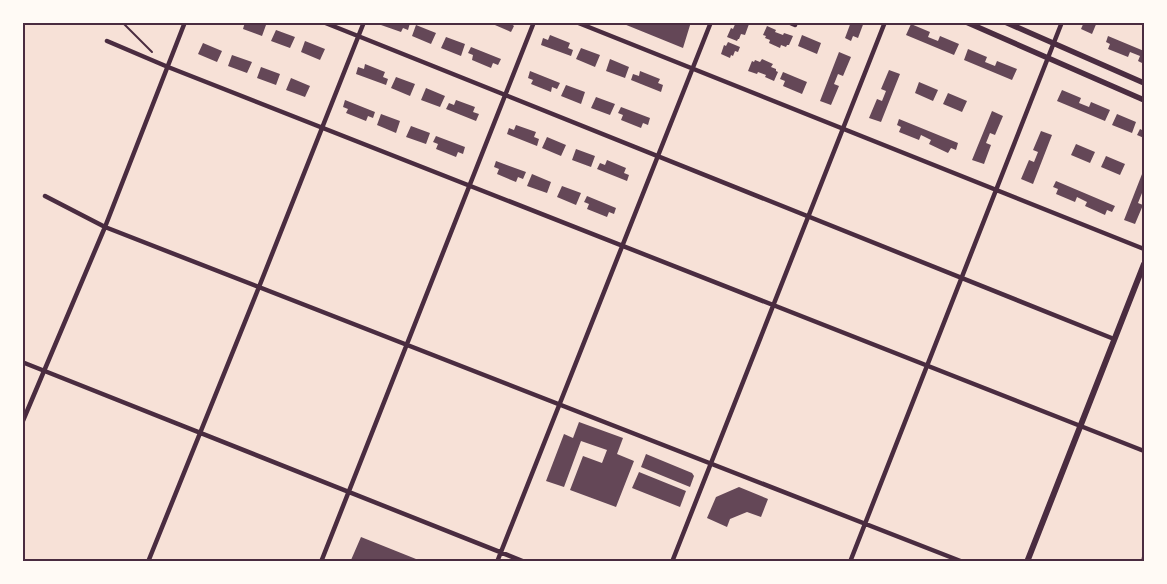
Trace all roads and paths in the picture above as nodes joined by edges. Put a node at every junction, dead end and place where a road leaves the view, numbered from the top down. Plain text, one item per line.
1 (122, 22) edge
2 (184, 22) edge
3 (323, 22) edge
4 (364, 22) edge
5 (534, 22) edge
6 (576, 22) edge
7 (711, 22) edge
8 (788, 22) edge
9 (885, 22) edge
10 (966, 22) edge
11 (1005, 22) edge
12 (1062, 22) edge
13 (795, 25) dead end
14 (358, 37) junction
15 (107, 40) dead end
16 (1054, 44) junction
17 (156, 55) dead end
18 (1048, 58) junction
19 (168, 67) junction
20 (693, 69) junction
21 (1144, 83) edge
22 (505, 95) junction
23 (1144, 100) edge
24 (322, 127) junction
25 (843, 128) junction
26 (658, 156) junction
27 (469, 185) junction
28 (996, 190) junction
29 (45, 196) dead end
30 (808, 216) junction
31 (105, 227) junction
32 (622, 246) junction
33 (1144, 249) edge
34 (1144, 269) edge
35 (961, 278) junction
36 (259, 287) junction
37 (773, 305) junction
38 (1114, 339) junction
39 (407, 345) junction
40 (22, 362) edge
41 (927, 366) junction
42 (45, 371) junction
43 (560, 404) junction
44 (22, 423) edge
45 (1080, 426) junction
46 (200, 432) junction
47 (1144, 451) edge
48 (711, 463) junction
49 (348, 491) junction
50 (866, 524) junction
51 (501, 552) junction
52 (148, 562) edge
53 (321, 562) edge
54 (497, 562) edge
55 (525, 562) edge
56 (672, 562) edge
57 (850, 562) edge
58 (963, 562) edge
59 (1027, 562) edge

1 - 17 path
2 - 19 street
3 - 14 street
4 - 14 street
5 - 22 street
6 - 20 street
7 - 20 street
8 - 13 street
9 - 25 street
10 - 18 street
11 - 16 street
12 - 16 street
14 - 22 street
14 - 24 street
15 - 19 street
16 - 18 street
16 - 21 street
18 - 23 street
18 - 28 street
19 - 24 street
19 - 31 street
20 - 25 street
20 - 26 street
22 - 26 street
22 - 27 street
24 - 27 street
24 - 36 street
25 - 28 street
25 - 30 street
26 - 30 street
26 - 32 street
27 - 32 street
27 - 39 street
28 - 33 street
28 - 35 street
29 - 31 street
30 - 35 street
30 - 37 street
31 - 36 street
31 - 42 street
32 - 37 street
32 - 43 street
34 - 38 main road
35 - 38 street
35 - 41 street
36 - 39 street
36 - 46 street
37 - 41 street
37 - 48 street
38 - 45 main road
39 - 43 street
39 - 49 street
40 - 42 street
41 - 45 street
41 - 50 street
42 - 44 street
42 - 46 street
43 - 48 street
43 - 51 street
45 - 47 street
45 - 59 main road
46 - 49 street
46 - 52 street
48 - 50 street
48 - 56 street
49 - 51 street
49 - 53 street
50 - 57 street
50 - 58 street
51 - 54 street
51 - 55 street

